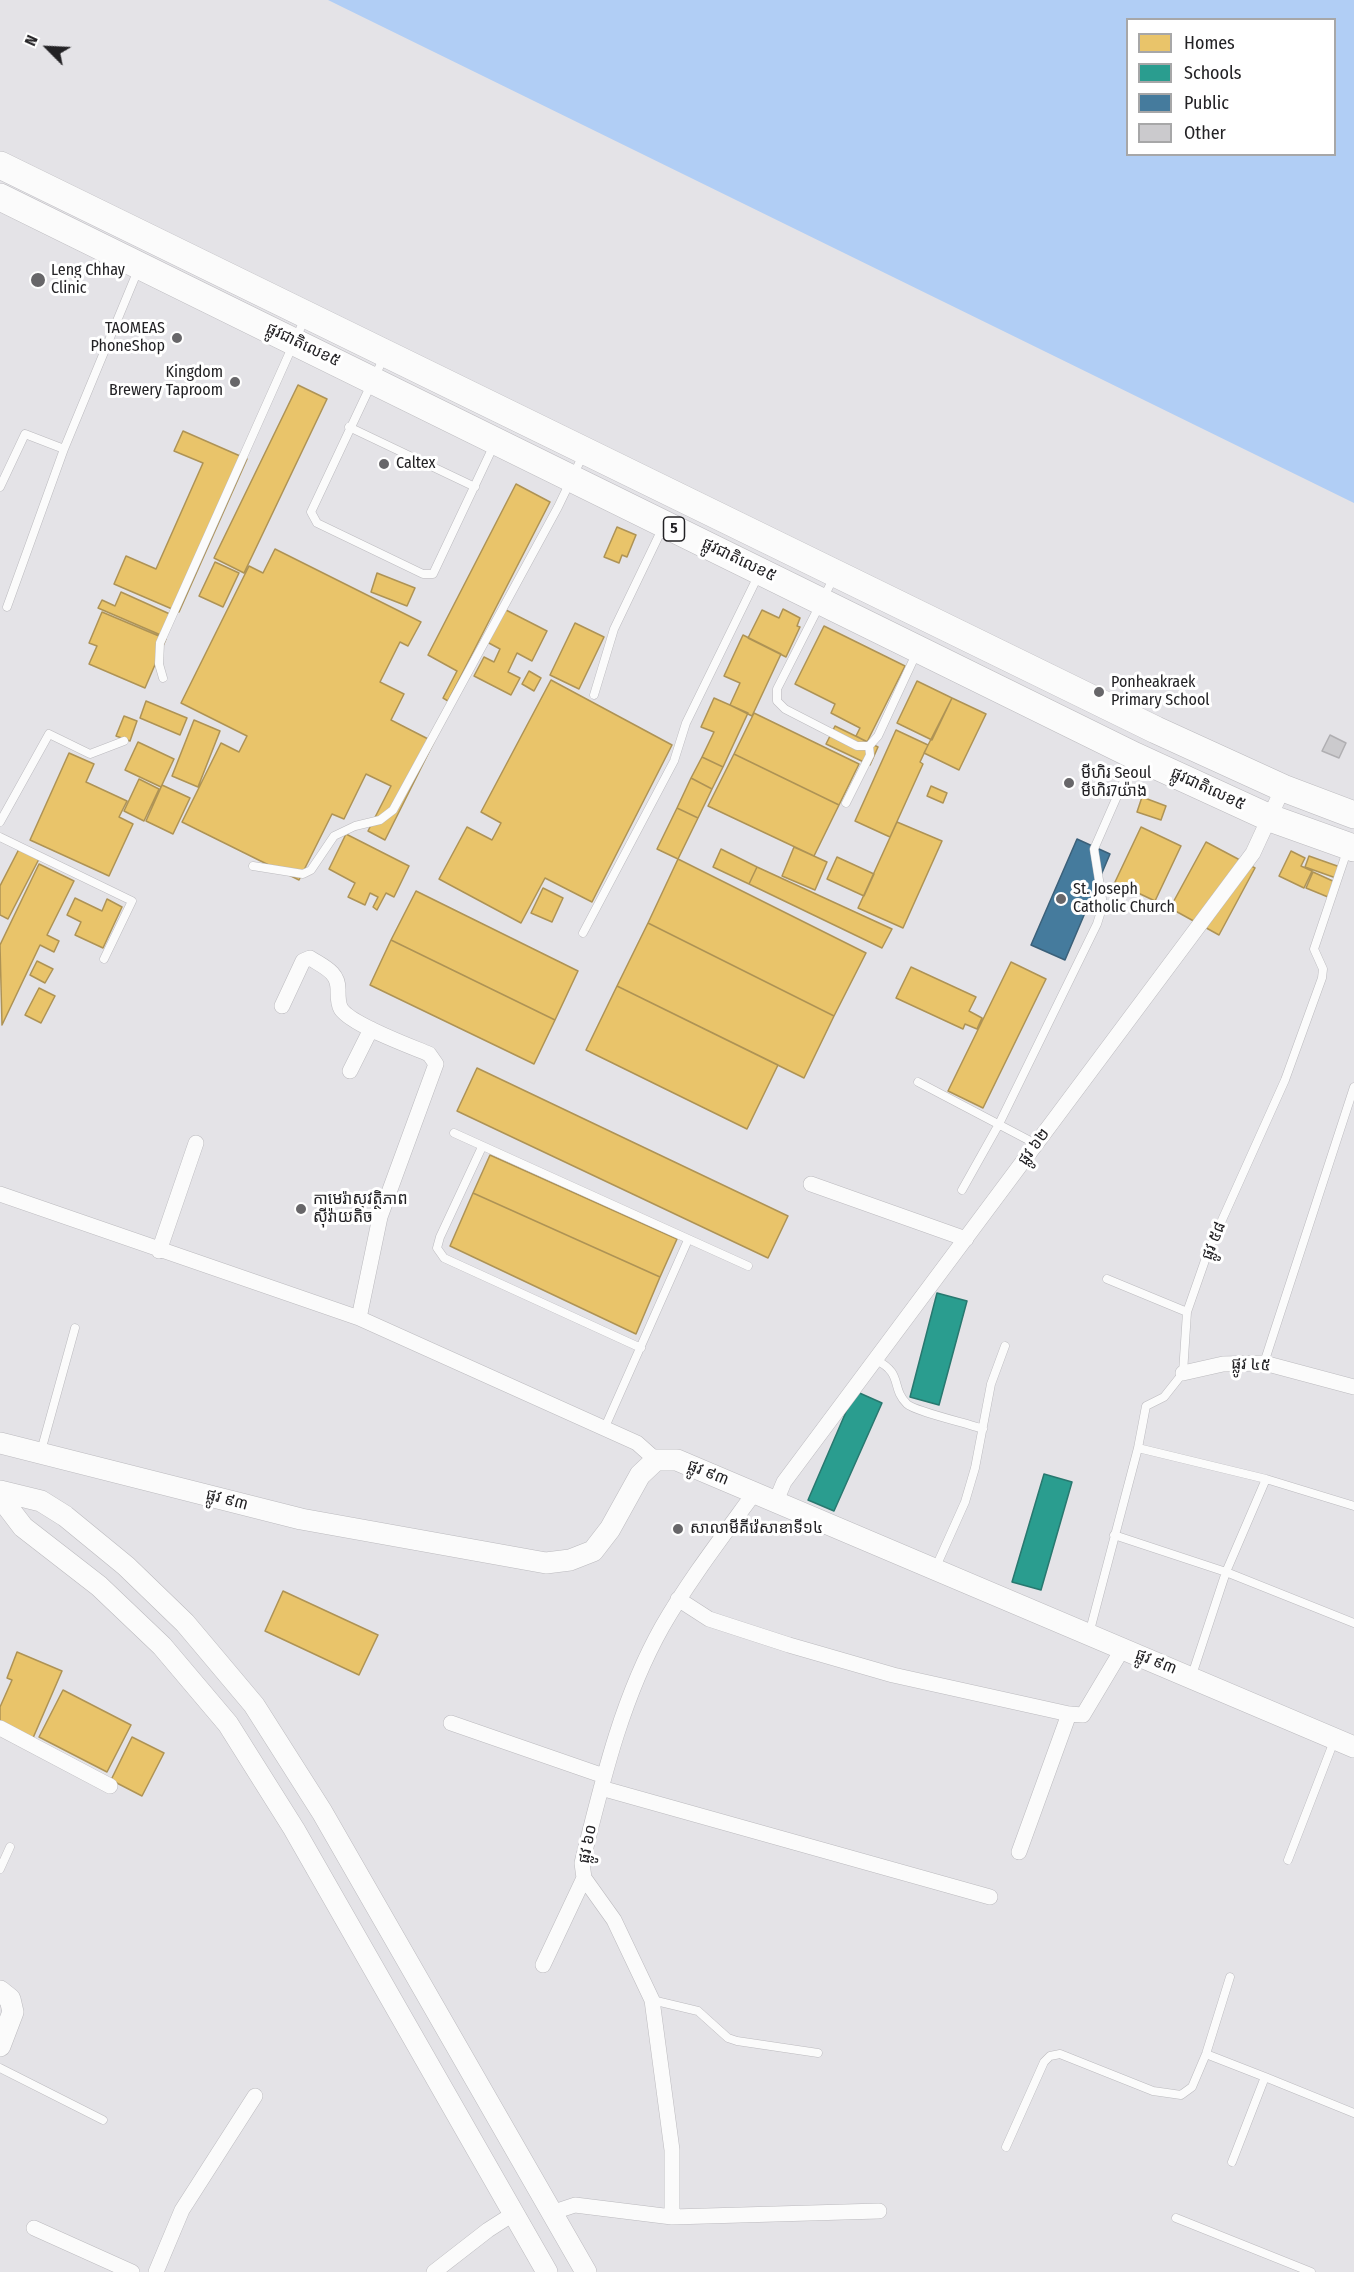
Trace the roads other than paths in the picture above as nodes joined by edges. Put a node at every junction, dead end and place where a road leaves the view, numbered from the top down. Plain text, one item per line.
1 (8, 169) edge
2 (1, 200) edge
3 (140, 266) junction
4 (307, 314) junction
5 (294, 341) junction
6 (386, 353) junction
7 (373, 380) junction
8 (349, 428) junction
9 (496, 441) junction
10 (64, 449) junction
11 (585, 451) junction
12 (571, 478) junction
13 (0, 487) edge
14 (475, 487) junction
15 (665, 524) junction
16 (760, 571) junction
17 (836, 573) junction
18 (822, 601) junction
19 (7, 607) dead end
20 (918, 649) junction
21 (163, 678) dead end
22 (594, 695) dead end
23 (124, 741) dead end
24 (869, 746) junction
25 (1135, 756) junction
26 (1282, 788) junction
27 (846, 803) dead end
28 (1354, 815) edge
29 (1270, 818) junction
30 (0, 822) edge
31 (0, 837) edge
32 (1351, 847) edge
33 (253, 866) dead end
34 (583, 933) dead end
35 (105, 959) dead end
36 (282, 1006) dead end
37 (371, 1029) junction
38 (350, 1071) dead end
39 (918, 1082) dead end
40 (1354, 1087) edge
41 (999, 1124) junction
42 (454, 1133) dead end
43 (196, 1143) dead end
44 (1036, 1144) junction
45 (483, 1147) junction
46 (811, 1184) dead end
47 (962, 1190) dead end
48 (0, 1194) edge
49 (966, 1239) junction
50 (688, 1240) junction
51 (159, 1251) junction
52 (748, 1266) dead end
53 (1107, 1279) dead end
54 (1187, 1311) junction
55 (359, 1318) junction
56 (75, 1328) dead end
57 (1005, 1346) dead end
58 (640, 1348) junction
59 (876, 1360) junction
60 (1264, 1363) junction
61 (1183, 1373) junction
62 (1354, 1387) edge
63 (605, 1427) junction
64 (983, 1429) junction
65 (8, 1444) edge
66 (1138, 1448) junction
67 (41, 1452) junction
68 (0, 1460) edge
69 (656, 1460) junction
70 (1266, 1479) junction
71 (0, 1491) edge
72 (754, 1492) junction
73 (0, 1497) edge
74 (776, 1501) junction
75 (1354, 1506) edge
76 (1114, 1535) junction
77 (934, 1570) junction
78 (1226, 1572) junction
79 (678, 1599) junction
80 (1354, 1623) edge
81 (1089, 1635) junction
82 (1123, 1648) junction
83 (1191, 1676) junction
84 (1069, 1714) junction
85 (451, 1723) dead end
86 (0, 1728) edge
87 (1345, 1744) edge
88 (602, 1782) junction
89 (110, 1786) dead end
90 (10, 1847) dead end
91 (1019, 1852) dead end
92 (1288, 1860) dead end
93 (0, 1869) edge
94 (584, 1878) junction
95 (990, 1897) dead end
96 (543, 1965) dead end
97 (1230, 1977) dead end
98 (0, 1991) edge
99 (652, 2000) junction
100 (0, 2046) edge
101 (818, 2053) dead end
102 (1206, 2054) junction
103 (0, 2068) edge
104 (1265, 2077) junction
105 (255, 2096) dead end
106 (1354, 2113) edge
107 (103, 2120) dead end
108 (1006, 2147) dead end
109 (1232, 2162) dead end
110 (879, 2211) dead end
111 (551, 2213) junction
112 (513, 2214) junction
113 (672, 2217) junction
114 (1176, 2218) dead end
115 (34, 2228) dead end
116 (132, 2272) edge
117 (156, 2272) edge
118 (434, 2272) edge
119 (547, 2272) edge
120 (586, 2272) edge
121 (1311, 2272) edge

1 - 2 street
1 - 4 highway, ផ្លូវជាតិលេខ៥ / 5
2 - 3 highway, ផ្លូវជាតិលេខ៥ / 5
3 - 5 highway, ផ្លូវជាតិលេខ៥ / 5
3 - 10 lane
4 - 5 lane
4 - 6 highway, ផ្លូវជាតិលេខ៥ / 5
5 - 7 highway, ផ្លូវជាតិលេខ៥ / 5
5 - 21 lane
6 - 7 lane
6 - 11 highway, ផ្លូវជាតិលេខ៥ / 5
7 - 8 lane
7 - 9 highway, ផ្លូវជាតិលេខ៥ / 5
8 - 14 lane
8 - 14 lane
9 - 12 highway, ផ្លូវជាតិលេខ៥ / 5
9 - 14 lane
10 - 13 lane
10 - 19 lane
11 - 12 lane
11 - 17 highway, ផ្លូវជាតិលេខ៥ / 5
12 - 15 highway, ផ្លូវជាតិលេខ៥ / 5
12 - 33 lane
15 - 16 highway, ផ្លូវជាតិលេខ៥ / 5
15 - 22 lane
16 - 18 highway, ផ្លូវជាតិលេខ៥ / 5
16 - 34 lane
17 - 18 lane
17 - 26 highway, ផ្លូវជាតិលេខ៥ / 5
18 - 20 highway, ផ្លូវជាតិលេខ៥ / 5
18 - 24 lane
20 - 24 lane
20 - 25 highway, ផ្លូវជាតិលេខ៥ / 5
23 - 30 lane
24 - 27 lane
25 - 29 highway, ផ្លូវជាតិលេខ៥ / 5
25 - 41 lane
26 - 28 highway, ផ្លូវជាតិលេខ៥ / 5
26 - 29 street, ផ្លូវ ៦២
29 - 32 highway, ផ្លូវជាតិលេខ៥ / 5
29 - 44 street, ផ្លូវ ៦២
31 - 35 lane
32 - 54 lane, ផ្លូវ ៥៨
36 - 37 street
37 - 38 street
37 - 55 street
39 - 41 lane
40 - 60 lane
41 - 44 lane
41 - 47 lane
42 - 45 lane
43 - 51 street
44 - 49 street, ផ្លូវ ៦២
45 - 50 lane
45 - 58 lane
46 - 49 street
48 - 51 street
49 - 59 street, ផ្លូវ ៦២
50 - 52 lane
50 - 58 lane
51 - 55 street
53 - 54 lane
54 - 61 lane, ផ្លូវ ៥៨
55 - 63 street
56 - 67 lane
57 - 64 lane
58 - 63 lane
59 - 64 lane
59 - 74 street, ផ្លូវ ៦២
60 - 61 street, ផ្លូវ ៤៥
60 - 62 street, ផ្លូវ ៤៥
61 - 66 lane
63 - 69 street
64 - 77 lane
65 - 67 street, ផ្លូវ ៩៣
65 - 68 street
66 - 70 lane
66 - 76 lane
67 - 69 street, ផ្លូវ ៩៣
69 - 72 street, ផ្លូវ ៩៣
70 - 75 lane
70 - 78 lane
71 - 111 street
72 - 74 street, ផ្លូវ ៩៣
72 - 79 street, ផ្លូវ ៦០
73 - 112 street
74 - 77 street, ផ្លូវ ៩៣
76 - 78 lane
76 - 81 lane
77 - 81 street, ផ្លូវ ៩៣
78 - 80 lane
78 - 83 lane
79 - 84 street
79 - 88 street, ផ្លូវ ៦០
81 - 82 street, ផ្លូវ ៩៣
82 - 83 street, ផ្លូវ ៩៣
82 - 84 street
83 - 87 street, ផ្លូវ ៩៣
84 - 91 street
85 - 88 street
86 - 89 street
87 - 92 lane
88 - 94 street, ផ្លូវ ៦០
88 - 95 street
90 - 93 lane
94 - 96 street
94 - 99 street, ផ្លូវ ៦០
97 - 102 lane
98 - 100 street
99 - 101 lane
99 - 113 street, ផ្លូវ ៦០
102 - 104 lane
102 - 108 lane
103 - 107 lane
104 - 106 lane
104 - 109 lane
105 - 117 street
110 - 113 street
111 - 113 street
111 - 120 street
112 - 118 street
112 - 119 street
114 - 121 lane
115 - 116 street

